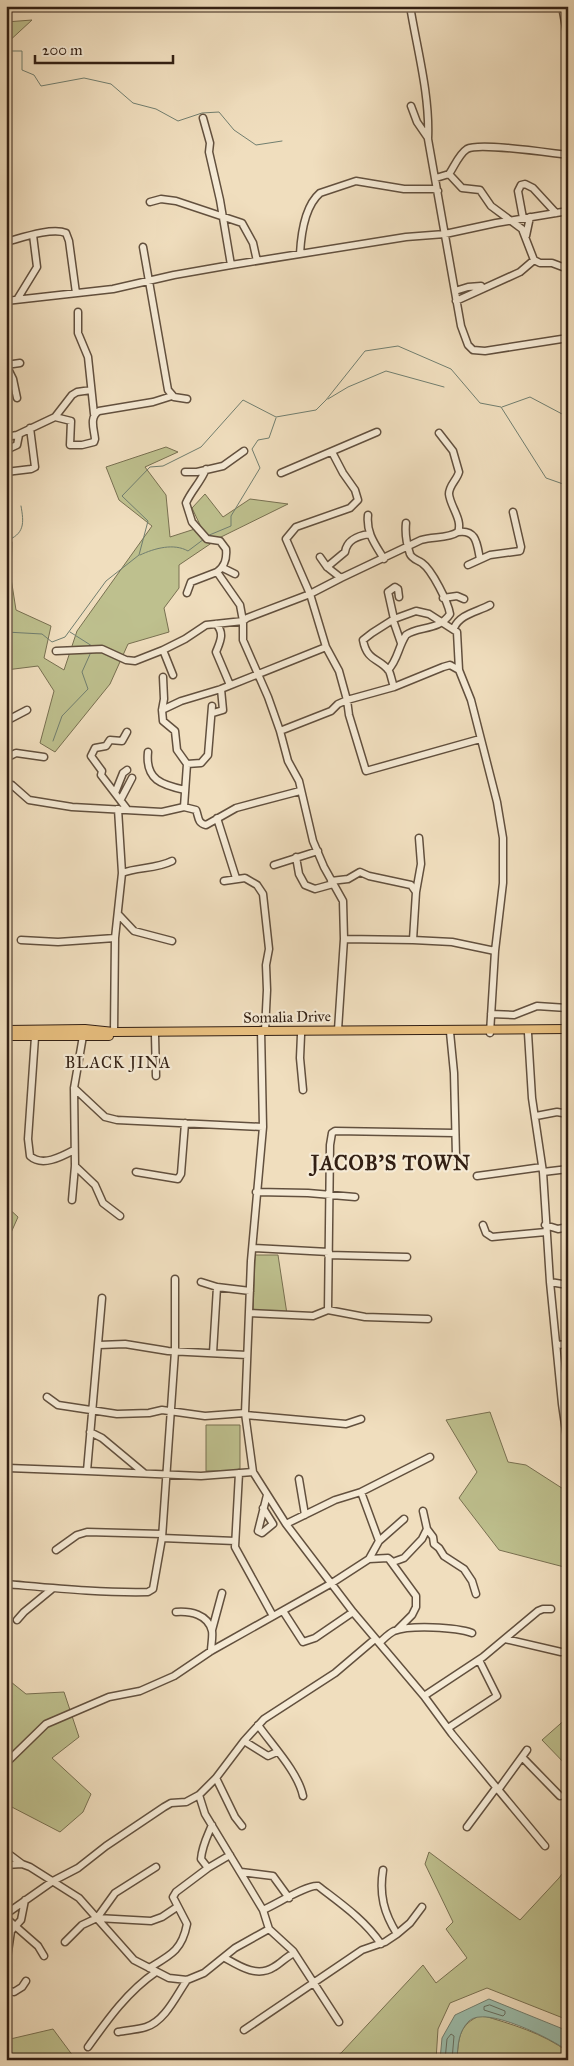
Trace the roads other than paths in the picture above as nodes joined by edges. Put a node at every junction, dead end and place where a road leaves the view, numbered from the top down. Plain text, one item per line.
1 (410, 6) edge
2 (562, 6) edge
3 (567, 29) edge
4 (568, 40) edge
5 (411, 106) dead end
6 (203, 118) dead end
7 (428, 139) junction
8 (568, 154) edge
9 (449, 174) junction
10 (436, 178) junction
11 (438, 191) junction
12 (150, 202) dead end
13 (568, 211) edge
14 (556, 213) junction
15 (222, 216) junction
16 (526, 218) junction
17 (510, 221) junction
18 (445, 234) junction
19 (33, 235) junction
20 (526, 238) junction
21 (6, 242) edge
22 (143, 247) dead end
23 (300, 254) junction
24 (534, 260) junction
25 (257, 261) junction
26 (231, 265) junction
27 (568, 269) edge
28 (148, 281) junction
29 (488, 285) junction
30 (456, 292) junction
31 (76, 293) junction
32 (18, 298) junction
33 (6, 301) edge
34 (456, 301) junction
35 (78, 312) dead end
36 (568, 338) edge
37 (20, 363) dead end
38 (6, 365) edge
39 (91, 390) junction
40 (172, 396) junction
41 (18, 398) dead end
42 (187, 399) dead end
43 (94, 414) junction
44 (55, 417) junction
45 (30, 428) junction
46 (377, 432) dead end
47 (439, 433) dead end
48 (19, 434) junction
49 (6, 437) edge
50 (6, 450) edge
51 (244, 451) dead end
52 (332, 452) junction
53 (206, 469) junction
54 (6, 472) edge
55 (186, 472) dead end
56 (281, 473) dead end
57 (513, 512) dead end
58 (368, 515) dead end
59 (406, 523) dead end
60 (458, 532) junction
61 (369, 534) junction
62 (410, 546) junction
63 (320, 557) dead end
64 (384, 559) junction
65 (480, 559) junction
66 (468, 565) dead end
67 (327, 567) junction
68 (220, 570) junction
69 (235, 574) dead end
70 (341, 578) junction
71 (187, 593) dead end
72 (310, 594) junction
73 (399, 596) dead end
74 (443, 598) junction
75 (464, 599) dead end
76 (490, 606) dead end
77 (393, 619) junction
78 (243, 621) junction
79 (440, 622) junction
80 (216, 624) junction
81 (454, 628) junction
82 (401, 643) junction
83 (326, 647) junction
84 (56, 650) dead end
85 (163, 650) junction
86 (388, 670) junction
87 (459, 670) junction
88 (173, 674) dead end
89 (259, 674) junction
90 (163, 677) dead end
91 (230, 685) junction
92 (394, 687) junction
93 (221, 690) junction
94 (347, 700) junction
95 (27, 710) dead end
96 (162, 710) junction
97 (6, 721) edge
98 (280, 731) junction
99 (127, 732) dead end
100 (480, 739) junction
101 (148, 752) dead end
102 (44, 757) dead end
103 (6, 758) edge
104 (187, 764) junction
105 (127, 770) dead end
106 (132, 778) dead end
107 (6, 783) edge
108 (185, 790) junction
109 (300, 791) junction
110 (115, 793) junction
111 (121, 799) junction
112 (184, 807) junction
113 (118, 809) junction
114 (127, 809) junction
115 (218, 818) junction
116 (418, 838) dead end
117 (318, 851) junction
118 (296, 857) junction
119 (172, 861) dead end
120 (274, 865) dead end
121 (122, 873) junction
122 (236, 878) junction
123 (224, 880) dead end
124 (332, 882) junction
125 (416, 892) junction
126 (118, 914) junction
127 (115, 938) junction
128 (344, 939) junction
129 (22, 940) dead end
130 (413, 940) junction
131 (172, 942) dead end
132 (495, 951) junction
133 (568, 998) edge
134 (567, 1008) edge
135 (491, 1014) junction
136 (6, 1030) edge
137 (338, 1030) junction
138 (567, 1030) edge
139 (490, 1031) junction
140 (114, 1032) junction
141 (262, 1032) junction
142 (450, 1032) junction
143 (528, 1033) junction
144 (301, 1034) junction
145 (155, 1035) junction
146 (6, 1036) edge
147 (83, 1036) junction
148 (34, 1037) junction
149 (156, 1076) dead end
150 (74, 1088) junction
151 (302, 1090) dead end
152 (568, 1114) edge
153 (536, 1116) junction
154 (185, 1123) junction
155 (263, 1127) junction
156 (455, 1133) junction
157 (74, 1150) junction
158 (456, 1156) dead end
159 (75, 1166) junction
160 (542, 1170) junction
161 (568, 1170) edge
162 (136, 1172) dead end
163 (477, 1176) dead end
164 (256, 1192) junction
165 (329, 1195) junction
166 (355, 1197) dead end
167 (72, 1200) dead end
168 (120, 1216) dead end
169 (483, 1225) dead end
170 (546, 1225) junction
171 (568, 1227) edge
172 (546, 1232) junction
173 (253, 1248) junction
174 (328, 1253) junction
175 (407, 1257) dead end
176 (175, 1279) dead end
177 (200, 1282) dead end
178 (550, 1282) junction
179 (568, 1285) edge
180 (218, 1287) junction
181 (250, 1291) junction
182 (102, 1298) dead end
183 (328, 1310) junction
184 (249, 1313) junction
185 (428, 1319) dead end
186 (568, 1344) edge
187 (99, 1345) junction
188 (557, 1345) junction
189 (175, 1351) junction
190 (213, 1353) junction
191 (247, 1355) junction
192 (47, 1397) dead end
193 (565, 1404) edge
194 (92, 1410) junction
195 (170, 1410) junction
196 (246, 1414) junction
197 (361, 1419) dead end
198 (90, 1432) junction
199 (568, 1445) edge
200 (430, 1457) dead end
201 (129, 1460) junction
202 (8, 1468) dead end
203 (87, 1471) junction
204 (129, 1472) junction
205 (253, 1472) junction
206 (145, 1473) junction
207 (239, 1473) junction
208 (165, 1475) junction
209 (299, 1479) dead end
210 (361, 1492) junction
211 (267, 1495) junction
212 (263, 1508) dead end
213 (423, 1511) dead end
214 (305, 1516) junction
215 (404, 1519) dead end
216 (286, 1524) junction
217 (427, 1529) junction
218 (162, 1536) junction
219 (235, 1541) junction
220 (380, 1541) junction
221 (56, 1550) dead end
222 (388, 1558) junction
223 (369, 1559) junction
224 (332, 1583) junction
225 (6, 1584) edge
226 (52, 1588) junction
227 (222, 1593) dead end
228 (476, 1594) dead end
229 (551, 1609) dead end
230 (283, 1611) junction
231 (176, 1612) dead end
232 (353, 1612) junction
233 (273, 1616) junction
234 (17, 1620) dead end
235 (212, 1630) junction
236 (396, 1630) junction
237 (472, 1634) dead end
238 (504, 1640) junction
239 (377, 1641) junction
240 (211, 1652) junction
241 (561, 1652) dead end
242 (478, 1660) junction
243 (424, 1696) junction
244 (258, 1725) junction
245 (448, 1728) junction
246 (244, 1741) junction
247 (527, 1750) dead end
248 (278, 1752) junction
249 (522, 1757) junction
250 (6, 1763) edge
251 (216, 1778) junction
252 (497, 1789) junction
253 (199, 1795) junction
254 (303, 1796) dead end
255 (560, 1796) dead end
256 (212, 1825) junction
257 (242, 1826) dead end
258 (467, 1827) dead end
259 (545, 1846) dead end
260 (6, 1852) edge
261 (230, 1855) junction
262 (22, 1864) junction
263 (6, 1865) edge
264 (156, 1866) dead end
265 (208, 1868) junction
266 (383, 1870) dead end
267 (240, 1872) junction
268 (53, 1882) junction
269 (288, 1898) junction
270 (25, 1900) junction
271 (177, 1906) junction
272 (422, 1907) dead end
273 (263, 1910) junction
274 (6, 1916) edge
275 (97, 1918) junction
276 (14, 1926) junction
277 (269, 1929) junction
278 (397, 1934) junction
279 (65, 1942) dead end
280 (381, 1944) junction
281 (294, 1953) junction
282 (44, 1956) dead end
283 (225, 1958) junction
284 (6, 1965) edge
285 (150, 1968) junction
286 (156, 1972) junction
287 (187, 1980) junction
288 (26, 1981) dead end
289 (313, 1982) junction
290 (6, 1990) edge
291 (339, 2022) dead end
292 (244, 2030) dead end
293 (118, 2032) dead end
294 (88, 2047) dead end

1 - 7 street
2 - 3 street
3 - 4 street
5 - 7 street
6 - 15 street
7 - 10 street
8 - 9 street
9 - 10 street
9 - 17 street
10 - 11 street
11 - 18 street
11 - 23 street
12 - 15 street
13 - 14 street
14 - 16 street
14 - 16 street
15 - 25 street
15 - 26 street
16 - 17 street
16 - 20 street
17 - 18 street
17 - 20 street
18 - 23 street
18 - 30 street
19 - 21 street
19 - 31 street
19 - 32 street
20 - 24 street
22 - 28 street
23 - 25 street
24 - 27 street
24 - 29 street
25 - 26 street
26 - 28 street
28 - 31 street
28 - 40 street
29 - 30 street
29 - 34 street
30 - 34 street
31 - 32 street
32 - 33 street
34 - 36 street
35 - 39 street
37 - 38 street
38 - 41 street
39 - 43 street
39 - 44 street
40 - 42 street
40 - 43 street
43 - 44 street
44 - 45 street
45 - 48 street
45 - 54 street
46 - 52 street
47 - 60 street
48 - 49 street
48 - 50 street
51 - 53 street
52 - 56 street
52 - 72 street
53 - 55 street
53 - 68 street
57 - 65 street
58 - 61 street
59 - 62 street
60 - 62 street
60 - 65 street
61 - 64 street
61 - 67 street
62 - 64 street
62 - 74 street
63 - 67 street
64 - 70 street
65 - 66 street
67 - 70 street
68 - 69 street
68 - 71 street
68 - 78 street
70 - 72 street
72 - 78 street
72 - 83 street
73 - 77 street
74 - 75 street
74 - 79 street
76 - 81 street
77 - 79 street
77 - 82 street
77 - 86 street
78 - 80 street
78 - 89 street
79 - 81 street
79 - 82 street
80 - 85 street
80 - 91 street
81 - 87 street
82 - 86 street
83 - 89 street
83 - 94 street
84 - 85 street
85 - 88 street
86 - 92 street
87 - 92 street
87 - 100 street
89 - 91 street
89 - 98 street
90 - 96 street
91 - 93 street
92 - 94 street
93 - 96 street
93 - 104 street
94 - 98 street
94 - 100 street
95 - 97 street
96 - 104 street
98 - 109 street
99 - 110 street
100 - 132 street
101 - 108 street
102 - 103 street
104 - 108 street
105 - 110 street
106 - 111 street
107 - 113 street
108 - 112 street
109 - 115 street
109 - 117 street
110 - 111 street
111 - 114 street
112 - 114 street
112 - 115 street
113 - 114 street
113 - 121 street
115 - 122 street
116 - 125 street
117 - 118 street
117 - 124 street
118 - 120 street
118 - 124 street
119 - 121 street
121 - 126 street
122 - 123 street
122 - 141 street
124 - 125 street
124 - 128 street
125 - 130 street
126 - 127 street
126 - 131 street
127 - 129 street
127 - 140 street
128 - 130 street
128 - 137 street
130 - 132 street
132 - 135 street
133 - 134 street
134 - 135 street
134 - 138 street
135 - 139 street
136 - 140 main road, Somalia Drive
137 - 139 main road, Somalia Drive
137 - 141 main road, Somalia Drive
138 - 139 main road, Somalia Drive
138 - 143 main road, Somalia Drive
139 - 142 main road, Somalia Drive
139 - 143 main road, Somalia Drive
140 - 141 main road, Somalia Drive
141 - 144 main road, Somalia Drive
141 - 145 main road, Somalia Drive
141 - 155 street
142 - 144 main road, Somalia Drive
142 - 156 street
143 - 153 street
144 - 151 street
145 - 147 main road, Somalia Drive
145 - 149 street
146 - 148 main road, Somalia Drive
147 - 148 main road, Somalia Drive
147 - 150 street
148 - 157 street
150 - 154 street
150 - 157 street
152 - 153 street
153 - 160 street
154 - 155 street
154 - 162 street
155 - 164 street
156 - 158 street
156 - 165 street
157 - 159 street
159 - 167 street
159 - 168 street
160 - 161 street
160 - 163 street
160 - 170 street
164 - 165 street
164 - 173 street
165 - 166 street
165 - 174 street
169 - 172 street
170 - 171 street
170 - 172 street
172 - 178 street
173 - 174 street
173 - 181 street
174 - 175 street
174 - 183 street
176 - 189 street
177 - 180 street
178 - 179 street
178 - 188 street
180 - 181 street
180 - 190 street
181 - 184 street
182 - 187 street
183 - 184 street
183 - 185 street
184 - 191 street
186 - 188 street
187 - 189 street
187 - 194 street
188 - 193 street
189 - 190 street
189 - 195 street
190 - 191 street
191 - 196 street
192 - 194 street
193 - 199 street
194 - 195 street
194 - 198 street
195 - 196 street
195 - 208 street
196 - 197 street
196 - 205 street
198 - 201 street
198 - 203 street
200 - 210 street
201 - 204 street
201 - 206 street
202 - 203 street
203 - 204 street
204 - 206 street
205 - 207 street
205 - 211 street
206 - 208 street
207 - 208 street
207 - 219 street
208 - 218 street
209 - 214 street
210 - 214 street
210 - 220 street
211 - 212 street
211 - 216 street
213 - 217 street
214 - 216 street
215 - 220 street
216 - 224 street
217 - 222 street
217 - 228 street
218 - 219 street
218 - 221 street
218 - 226 street
219 - 233 street
220 - 223 street
222 - 223 street
222 - 236 street
223 - 224 street
224 - 230 street
224 - 232 street
225 - 226 street
226 - 234 street
227 - 235 street
229 - 238 street
230 - 232 street
230 - 233 street
231 - 235 street
232 - 239 street
233 - 240 street
235 - 240 street
236 - 237 street
236 - 239 street
238 - 241 street
238 - 242 street
239 - 243 street
239 - 244 street
240 - 250 street
242 - 243 street
242 - 245 street
243 - 245 street
244 - 246 street
244 - 248 street
245 - 252 street
246 - 248 street
246 - 251 street
247 - 249 street
248 - 254 street
249 - 252 street
249 - 255 street
251 - 253 street
251 - 257 street
252 - 258 street
252 - 259 street
253 - 256 street
253 - 268 street
256 - 261 street
256 - 265 street
260 - 262 street
261 - 265 street
261 - 267 street
262 - 263 street
262 - 268 street
264 - 275 street
265 - 271 street
266 - 278 street
267 - 269 street
267 - 273 street
268 - 270 street
268 - 275 street
269 - 273 street
269 - 280 street
270 - 274 street
270 - 276 street
271 - 275 street
271 - 285 street
272 - 278 street
273 - 277 street
274 - 276 street
275 - 279 street
275 - 285 street
276 - 282 street
276 - 284 street
277 - 281 street
277 - 283 street
278 - 280 street
280 - 289 street
281 - 283 street
281 - 289 street
283 - 287 street
285 - 286 street
286 - 287 street
286 - 294 street
287 - 293 street
288 - 290 street
289 - 291 street
289 - 292 street

